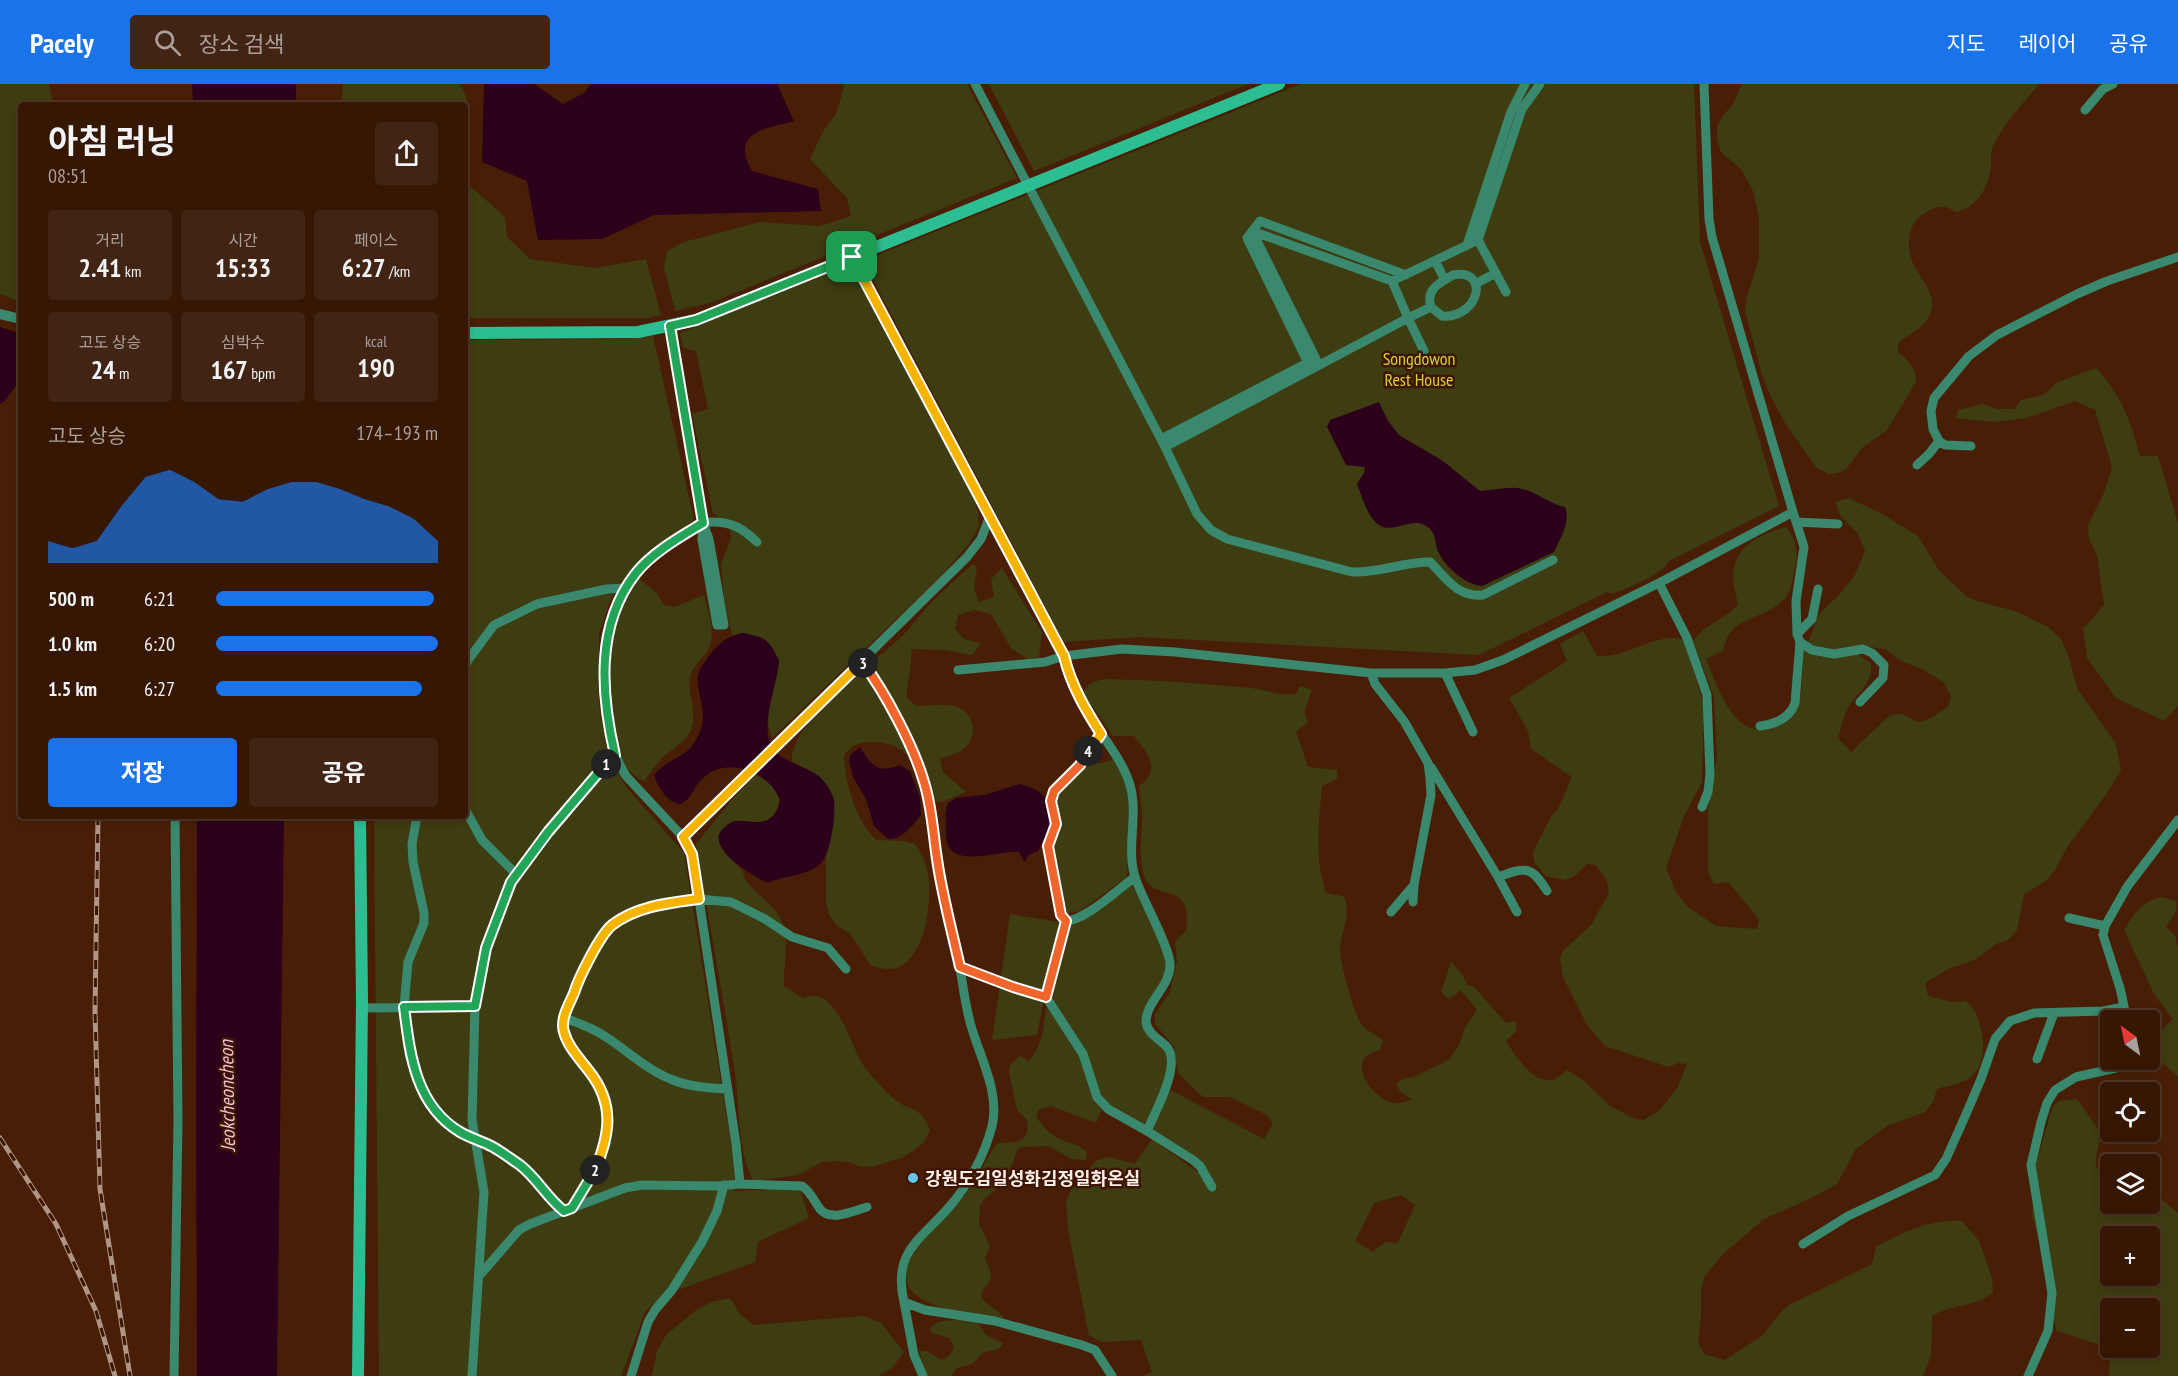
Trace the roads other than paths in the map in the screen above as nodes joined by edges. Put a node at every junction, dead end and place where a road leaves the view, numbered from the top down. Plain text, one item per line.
1 (975, 84) edge
2 (1279, 84) edge
3 (1525, 84) edge
4 (1540, 84) edge
5 (1704, 84) edge
6 (2113, 84) edge
7 (2085, 110) dead end
8 (1028, 186) junction
9 (1252, 231) junction
10 (1478, 240) junction
11 (1467, 245) junction
12 (852, 257) junction
13 (2178, 258) edge
14 (1435, 261) junction
15 (1496, 273) junction
16 (1406, 274) junction
17 (1445, 280) junction
18 (1392, 281) junction
19 (1475, 284) junction
20 (1506, 292) dead end
21 (1431, 307) junction
22 (0, 314) edge
23 (18, 318) edge
24 (1408, 318) junction
25 (670, 326) junction
26 (468, 333) edge
27 (1424, 351) dead end
28 (1314, 364) junction
29 (1939, 441) junction
30 (1163, 443) junction
31 (1971, 446) dead end
32 (1917, 465) dead end
33 (1792, 512) junction
34 (990, 516) junction
35 (1796, 522) junction
36 (703, 523) junction
37 (1838, 524) dead end
38 (757, 542) dead end
39 (1553, 560) dead end
40 (1659, 583) junction
41 (627, 588) junction
42 (1818, 589) dead end
43 (1799, 638) junction
44 (1064, 656) junction
45 (468, 660) edge
46 (862, 662) junction
47 (958, 670) dead end
48 (1371, 673) junction
49 (1445, 674) junction
50 (1860, 702) dead end
51 (1760, 726) dead end
52 (1473, 732) dead end
53 (1101, 734) junction
54 (615, 755) junction
55 (1428, 762) junction
56 (1701, 807) dead end
57 (468, 814) edge
58 (176, 819) edge
59 (360, 819) edge
60 (416, 819) edge
61 (2178, 820) edge
62 (683, 837) junction
63 (516, 874) junction
64 (1135, 877) junction
65 (1498, 877) junction
66 (1414, 885) junction
67 (1547, 891) dead end
68 (699, 899) junction
69 (1413, 902) dead end
70 (1391, 912) dead end
71 (1517, 912) dead end
72 (2069, 918) dead end
73 (1066, 921) junction
74 (2105, 926) junction
75 (960, 967) junction
76 (846, 969) dead end
77 (1046, 997) junction
78 (475, 1006) junction
79 (404, 1007) junction
80 (2124, 1007) junction
81 (362, 1008) junction
82 (2125, 1010) edge
83 (2054, 1013) junction
84 (564, 1018) junction
85 (2037, 1059) dead end
86 (2107, 1070) edge
87 (728, 1089) junction
88 (1147, 1131) junction
89 (476, 1140) junction
90 (740, 1184) junction
91 (724, 1185) junction
92 (1212, 1187) dead end
93 (867, 1207) dead end
94 (568, 1210) junction
95 (1803, 1244) dead end
96 (479, 1276) junction
97 (904, 1302) junction
98 (174, 1376) edge
99 (358, 1376) edge
100 (472, 1376) edge
101 (631, 1376) edge
102 (923, 1376) edge
103 (1112, 1376) edge
104 (2028, 1376) edge

1 - 8 street
2 - 8 main road
3 - 11 street
4 - 10 street
5 - 33 street
6 - 7 street
8 - 12 main road
8 - 30 street
9 - 16 street
9 - 18 street
9 - 28 street
10 - 11 street
10 - 15 street
11 - 14 street
12 - 25 main road
12 - 34 street
13 - 29 street
14 - 16 street
14 - 17 street
15 - 19 street
15 - 20 street
16 - 18 street
17 - 19 street
17 - 21 street
18 - 24 street
19 - 21 street
21 - 24 street
22 - 23 street
24 - 27 street
24 - 28 street
25 - 26 main road
25 - 36 street
28 - 30 street
29 - 31 street
29 - 32 street
30 - 39 street
33 - 35 street
33 - 40 street
34 - 44 street
34 - 46 street
35 - 37 street
35 - 43 street
36 - 36 street
36 - 38 street
36 - 41 street
40 - 49 street
40 - 56 street
41 - 45 street
41 - 54 street
42 - 43 street
43 - 50 street
43 - 51 street
44 - 47 street
44 - 48 street
44 - 53 street
46 - 62 street
46 - 75 street
48 - 49 street
48 - 55 street
49 - 52 street
53 - 64 street
53 - 73 street
54 - 62 street
54 - 63 street
55 - 65 street
55 - 66 street
57 - 63 street
58 - 98 street
59 - 81 main road
60 - 79 street
61 - 74 street
62 - 68 street
63 - 78 street
64 - 73 street
64 - 88 street
65 - 67 street
65 - 71 street
66 - 69 street
66 - 70 street
68 - 76 street
68 - 84 street
68 - 87 street
72 - 74 street
73 - 77 street
74 - 80 street
75 - 77 street
75 - 97 street
77 - 88 street
78 - 79 street
78 - 89 street
79 - 81 street
79 - 89 street
80 - 82 street
80 - 83 street
81 - 99 main road
83 - 85 street
83 - 95 street
84 - 87 street
84 - 94 street
86 - 104 street
87 - 90 street
88 - 92 street
89 - 94 street
89 - 96 street
90 - 91 street
90 - 93 street
91 - 94 street
91 - 101 street
94 - 96 street
96 - 100 street
97 - 102 street
97 - 103 street

